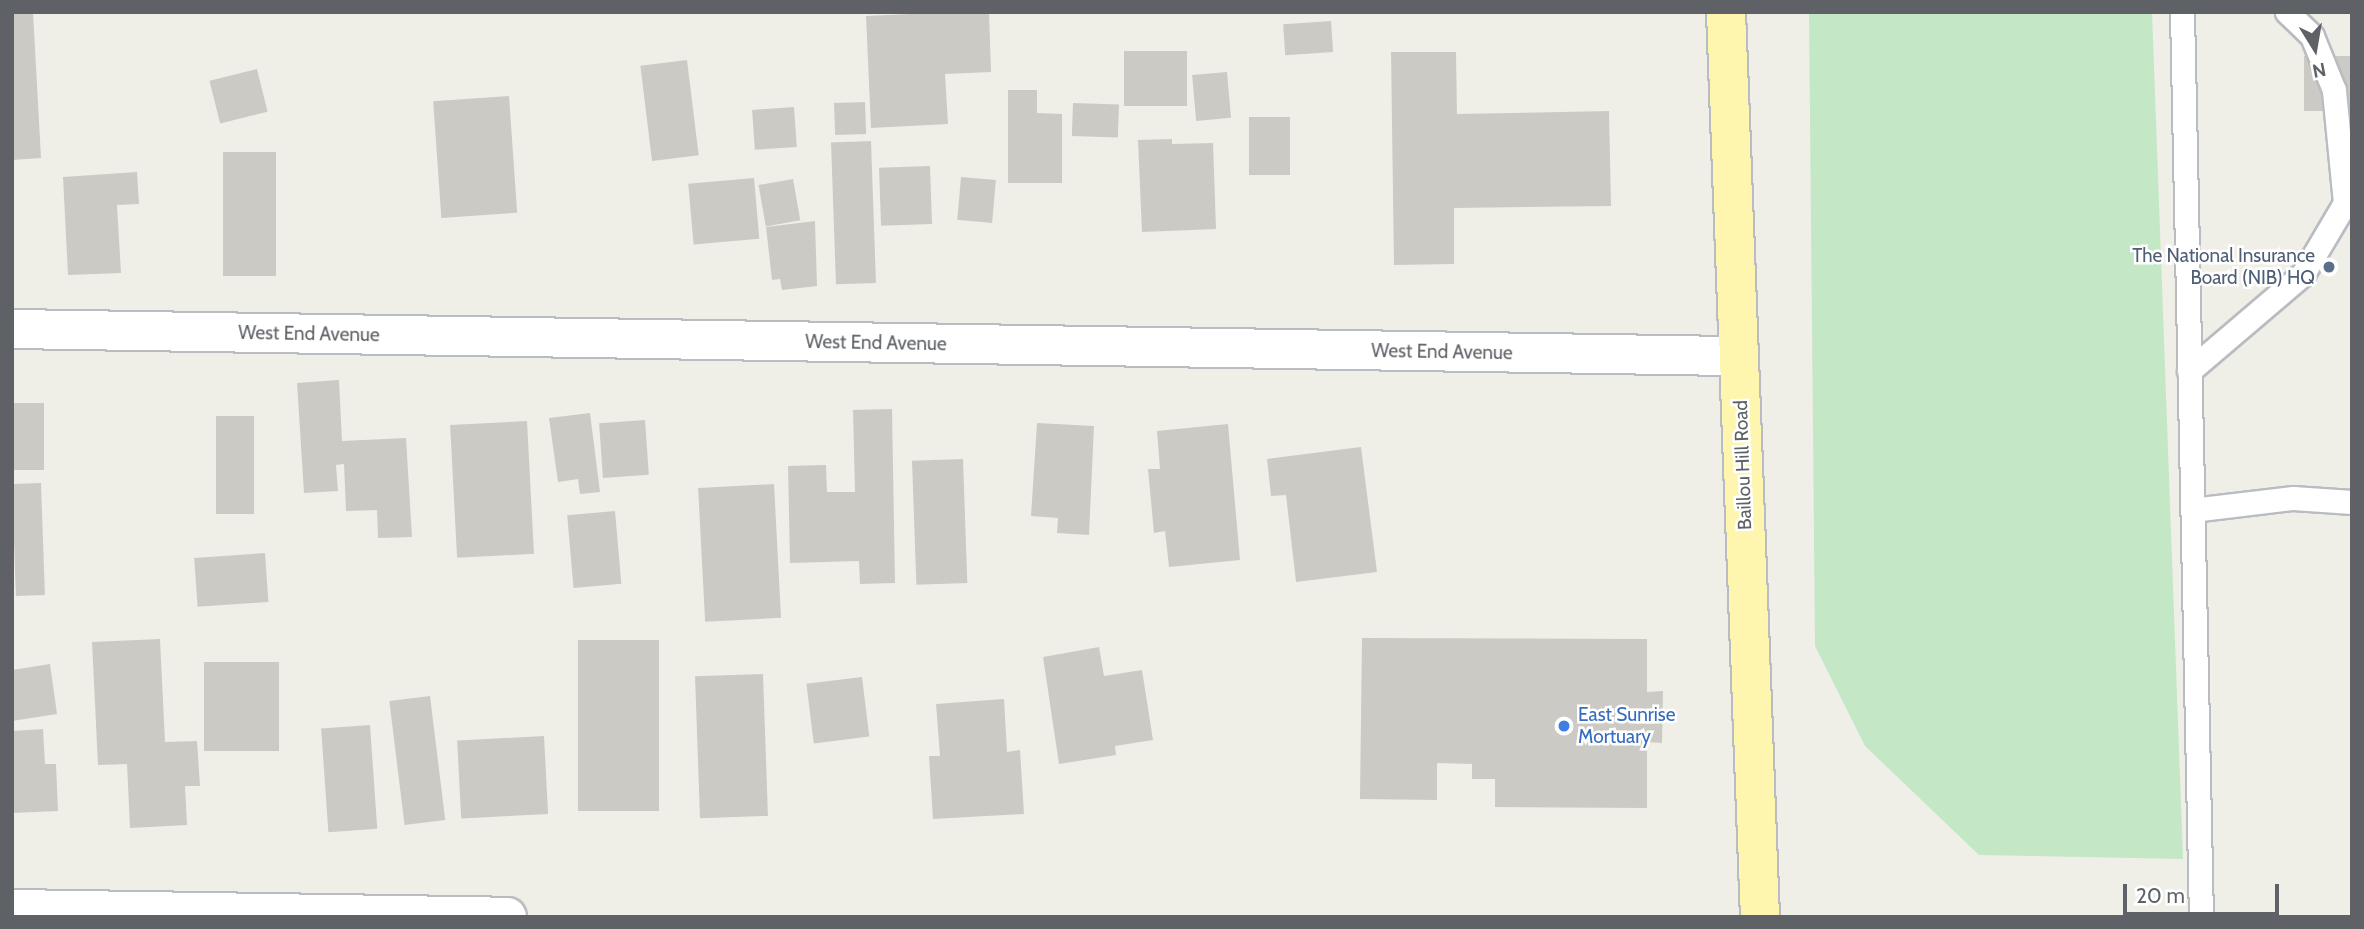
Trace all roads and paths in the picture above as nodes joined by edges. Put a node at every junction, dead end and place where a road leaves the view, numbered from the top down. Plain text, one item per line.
1 (1726, 12) edge
2 (2182, 12) edge
3 (2287, 12) edge
4 (12, 329) edge
5 (1739, 356) junction
6 (2189, 371) junction
7 (2352, 502) edge
8 (2192, 510) junction
9 (12, 909) edge
10 (507, 917) edge
11 (1760, 917) edge
12 (2201, 917) edge

1 - 5 main road, Baillou Hill Road
2 - 6 lane
3 - 6 lane
4 - 5 street, West End Avenue
5 - 11 main road, Baillou Hill Road
6 - 8 lane
7 - 8 lane
8 - 12 lane
9 - 10 street

